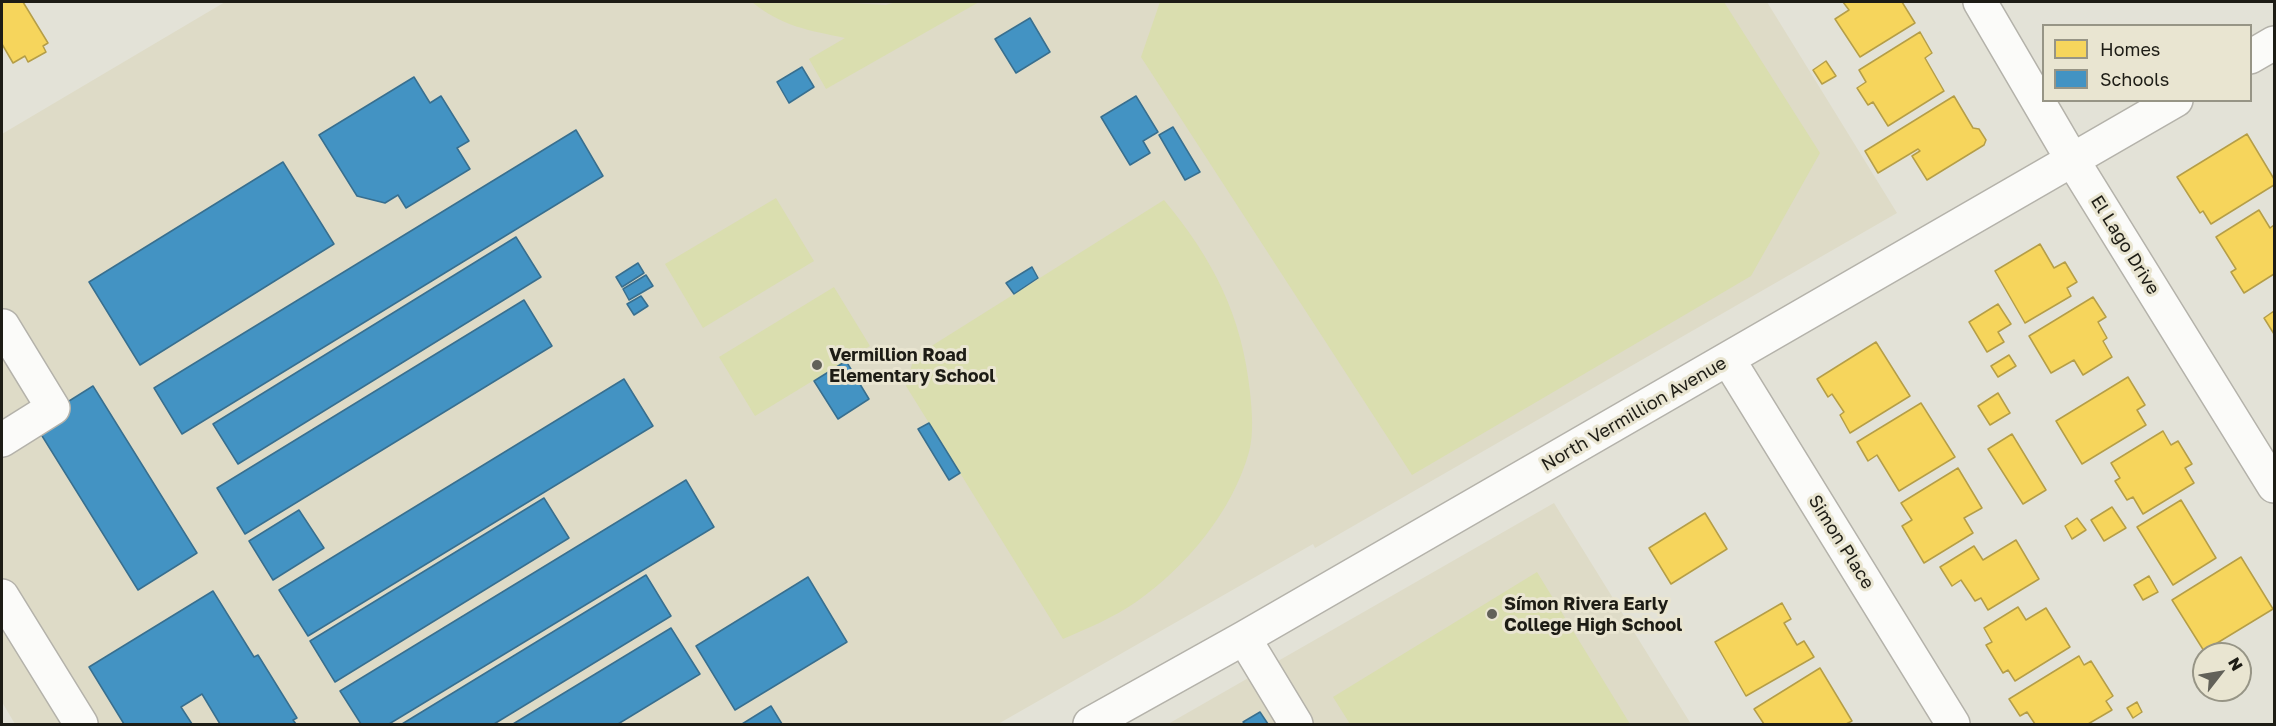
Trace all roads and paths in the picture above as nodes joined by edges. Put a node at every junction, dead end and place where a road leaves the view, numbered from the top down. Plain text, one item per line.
1 (1980, 2) edge
2 (2274, 43) edge
3 (2252, 56) edge
4 (2173, 102) edge
5 (2073, 161) junction
6 (2, 326) edge
7 (1728, 359) junction
8 (2, 440) edge
9 (2274, 486) edge
10 (2, 596) edge
11 (1244, 638) junction
12 (81, 724) edge
13 (1089, 724) edge
14 (1296, 724) edge
15 (1953, 724) edge

1 - 5 street, El Lago Drive
2 - 3 street
4 - 5 street, North Vermillion Avenue
5 - 7 street, North Vermillion Avenue
5 - 9 street, El Lago Drive
6 - 8 street
7 - 11 street, North Vermillion Avenue
7 - 15 street, Simon Place
10 - 12 street
11 - 13 street, North Vermillion Avenue
11 - 14 street

